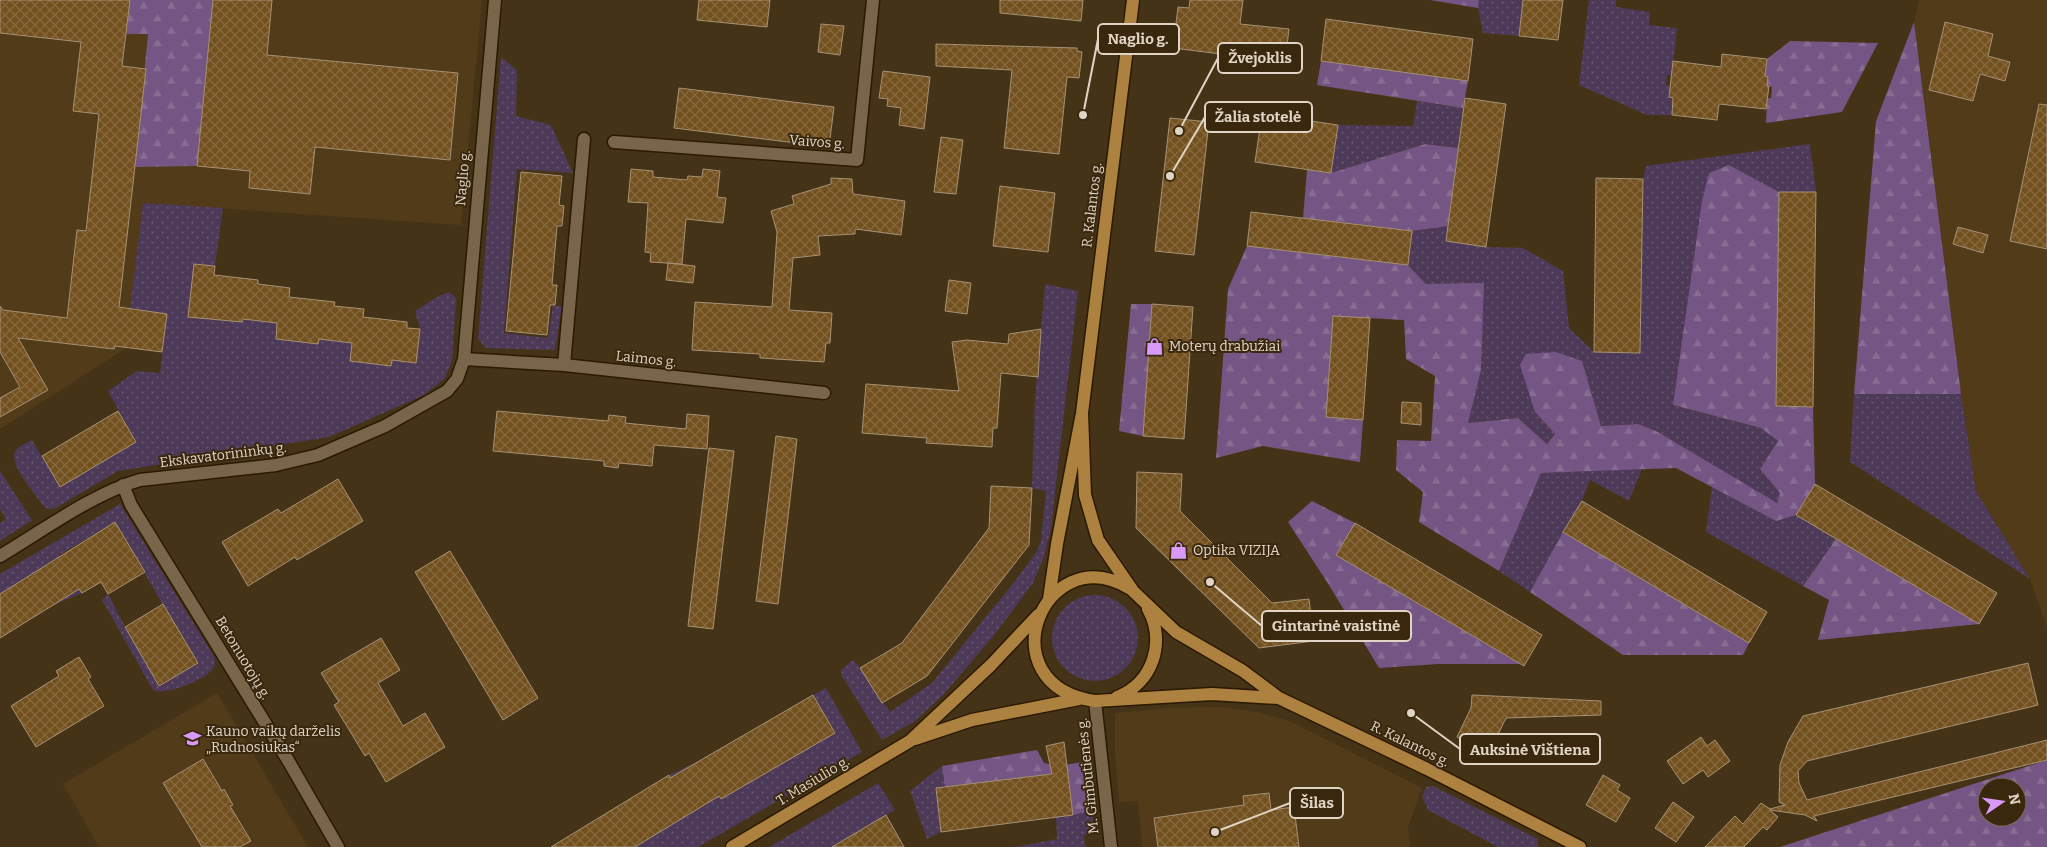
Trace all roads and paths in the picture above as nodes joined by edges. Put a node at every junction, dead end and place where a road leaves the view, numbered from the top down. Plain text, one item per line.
1 (495, 0) edge
2 (873, 0) edge
3 (1133, 0) edge
4 (584, 139) dead end
5 (614, 142) dead end
6 (464, 359) junction
7 (564, 365) junction
8 (824, 393) dead end
9 (1082, 413) junction
10 (123, 485) junction
11 (0, 556) edge
12 (1133, 591) junction
13 (1049, 599) junction
14 (1146, 604) junction
15 (1040, 612) junction
16 (1279, 698) junction
17 (1079, 699) junction
18 (1110, 700) junction
19 (1095, 701) junction
20 (910, 741) junction
21 (338, 847) edge
22 (732, 847) edge
23 (1111, 847) edge
24 (1580, 847) edge

1 - 6 street, Naglio g.
2 - 5 street, Vaivos g.
3 - 9 main road, R. Kalantos g.
4 - 7 street
6 - 7 street, Laimos g.
6 - 10 street, Ekskavatorininkų g.
7 - 8 street, Laimos g.
9 - 12 main road, R. Kalantos g.
9 - 13 main road, R. Kalantos g.
10 - 11 street, Ekskavatorininkų g.
10 - 21 street, Betonuotojų g.
12 - 13 main road, R. Kalantos g.
12 - 14 main road, R. Kalantos g.
13 - 15 main road, R. Kalantos g.
14 - 16 main road, R. Kalantos g.
14 - 18 main road, R. Kalantos g.
15 - 17 main road, R. Kalantos g.
15 - 20 main road, T. Masiulio g.
16 - 18 main road, R. Kalantos g.
16 - 24 main road, R. Kalantos g.
17 - 19 main road, R. Kalantos g.
17 - 20 main road, T. Masiulio g.
18 - 19 main road, R. Kalantos g.
19 - 23 street, M. Gimbutienės g.
20 - 22 main road, T. Masiulio g.

